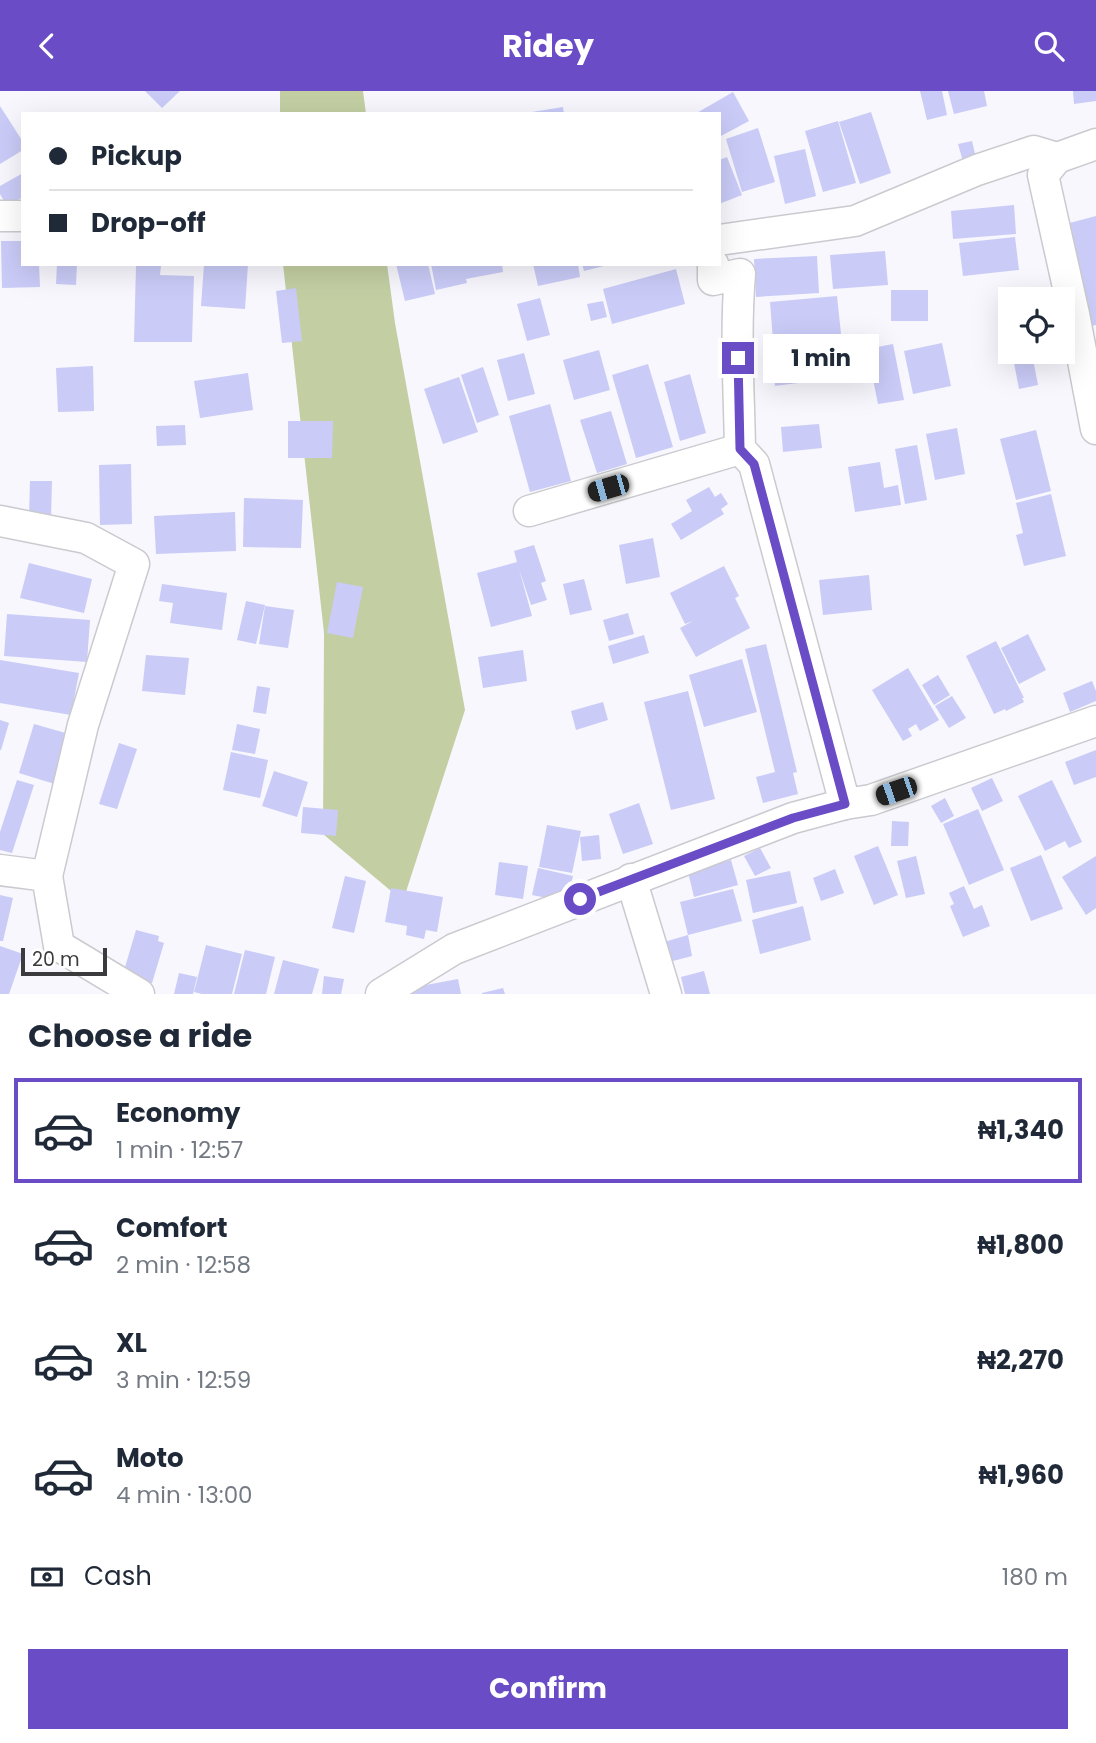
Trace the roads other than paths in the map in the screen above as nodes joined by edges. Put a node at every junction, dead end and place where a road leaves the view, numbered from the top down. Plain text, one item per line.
1 (1096, 144) edge
2 (1044, 161) junction
3 (0, 216) edge
4 (21, 216) edge
5 (721, 240) edge
6 (713, 266) edge
7 (1096, 429) edge
8 (740, 449) junction
9 (529, 511) dead end
10 (0, 521) edge
11 (1096, 721) edge
12 (845, 804) junction
13 (0, 870) edge
14 (47, 876) junction
15 (631, 879) junction
16 (139, 994) edge
17 (381, 994) edge
18 (666, 994) edge

1 - 2 street
2 - 5 street
2 - 7 street
3 - 4 street
6 - 8 street
8 - 9 street
8 - 12 street
10 - 14 street
11 - 12 street
12 - 15 street
13 - 14 street
14 - 16 street
15 - 17 street
15 - 18 street

